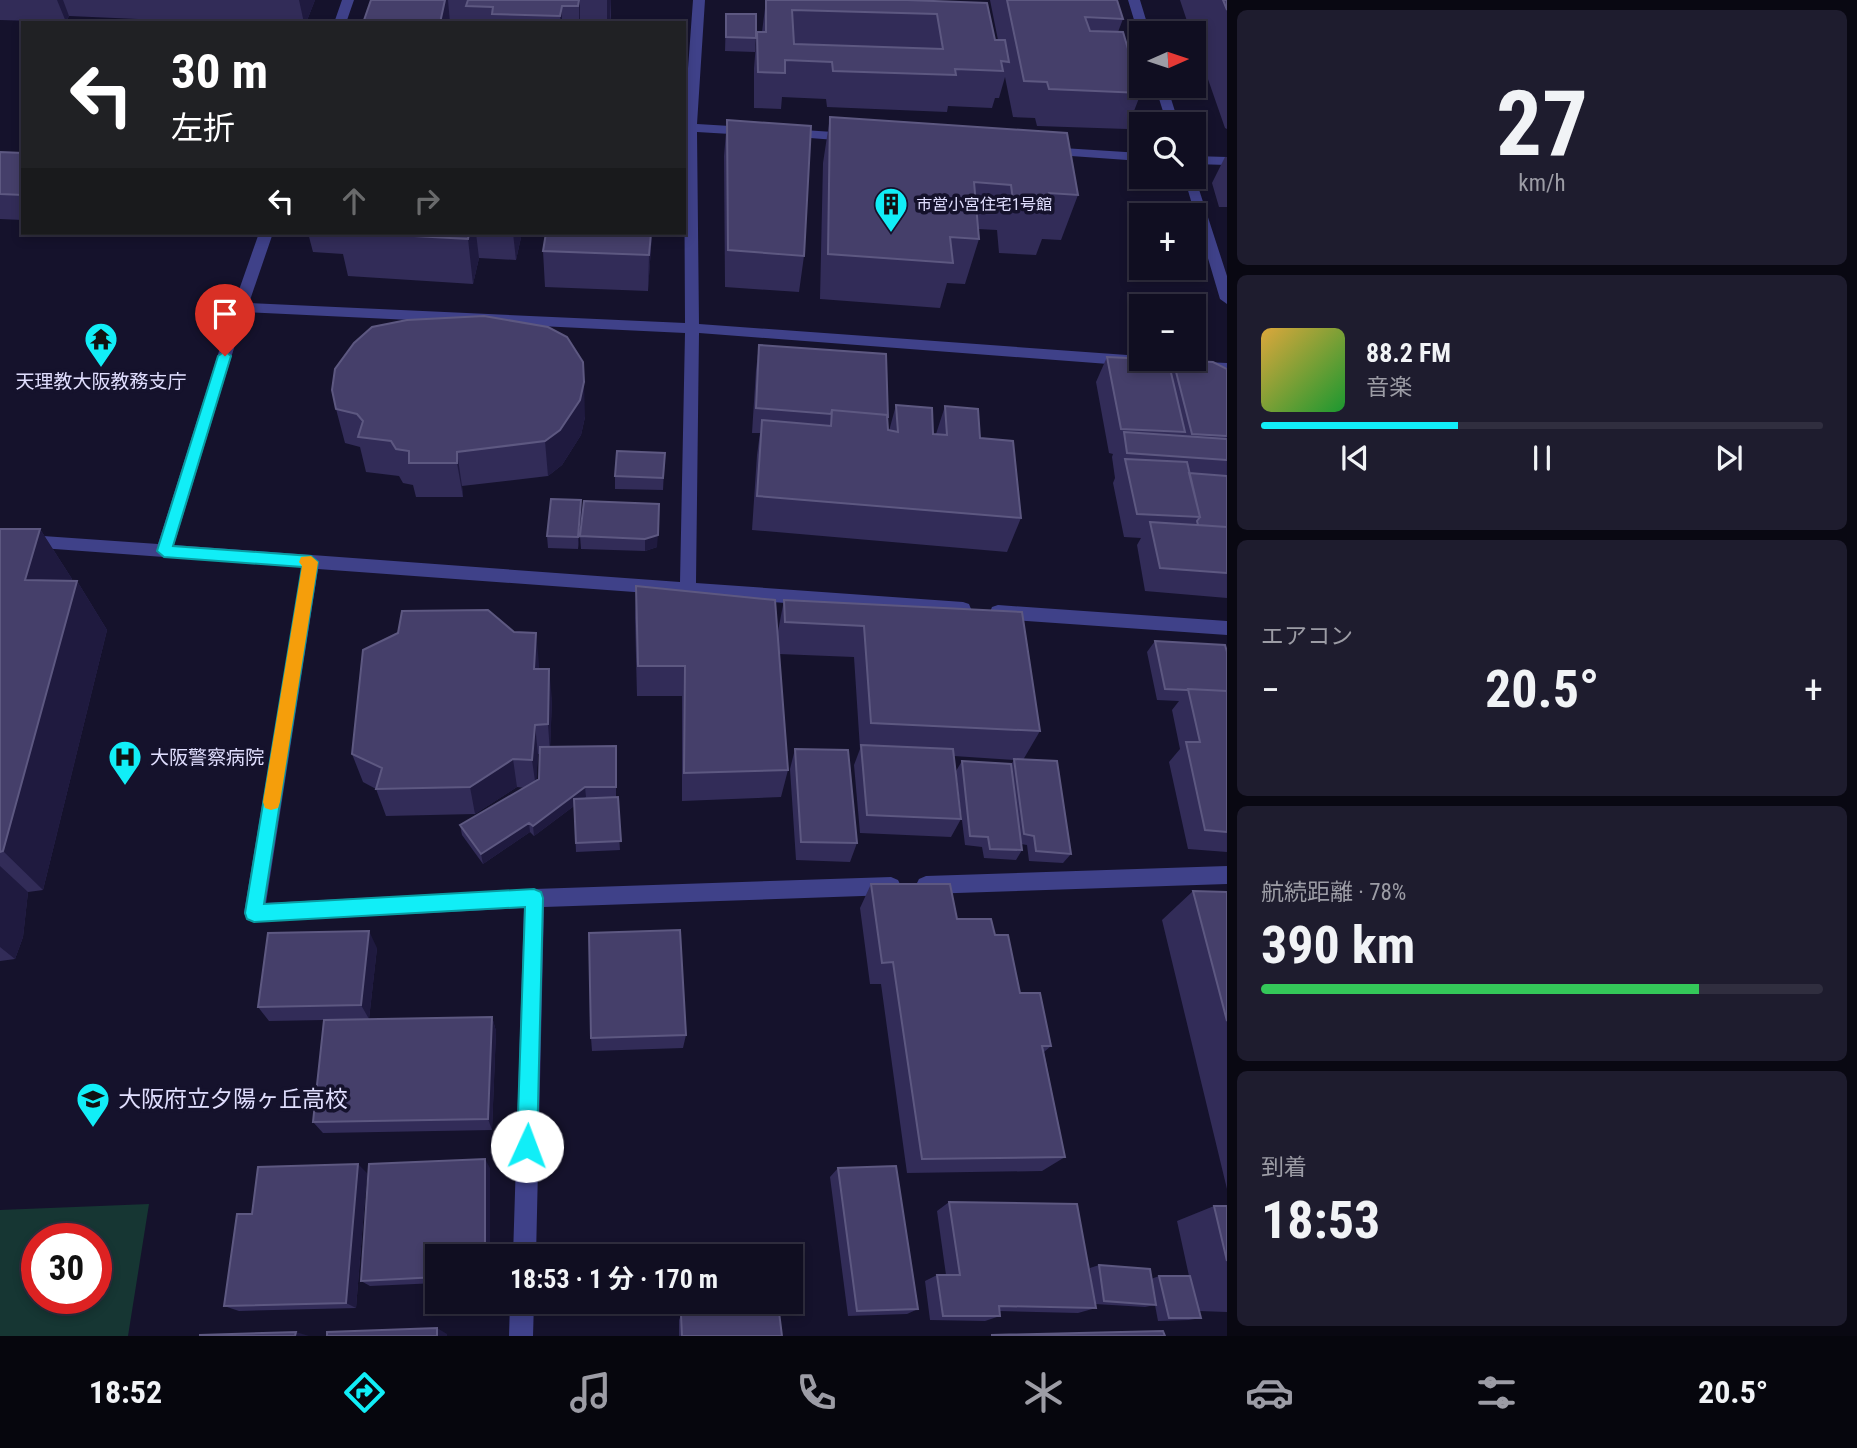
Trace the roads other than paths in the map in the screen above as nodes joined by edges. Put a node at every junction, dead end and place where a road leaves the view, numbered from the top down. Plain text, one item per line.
1 (348, 0) edge
2 (699, 0) edge
3 (1134, 0) edge
4 (341, 21) edge
5 (1140, 21) edge
6 (688, 127) edge
7 (869, 139) edge
8 (1032, 150) edge
9 (1129, 156) edge
10 (1206, 160) edge
11 (1227, 161) edge
12 (1194, 189) edge
13 (265, 235) edge
14 (1227, 299) edge
15 (240, 307) junction
16 (692, 328) junction
17 (1227, 368) edge
18 (0, 539) edge
19 (164, 551) junction
20 (311, 562) junction
21 (688, 590) junction
22 (1227, 628) edge
23 (1227, 875) edge
24 (534, 898) junction
25 (524, 1244) edge
26 (522, 1314) edge
27 (521, 1336) edge

1 - 4 street
2 - 6 street
3 - 5 street
6 - 7 street
6 - 16 street
8 - 9 street
10 - 11 street
12 - 14 street
13 - 15 street
15 - 16 street
15 - 19 street
16 - 17 street
16 - 21 street
18 - 19 street
19 - 20 street
20 - 21 street
20 - 24 street
21 - 22 street
23 - 24 street
24 - 25 street
26 - 27 street

